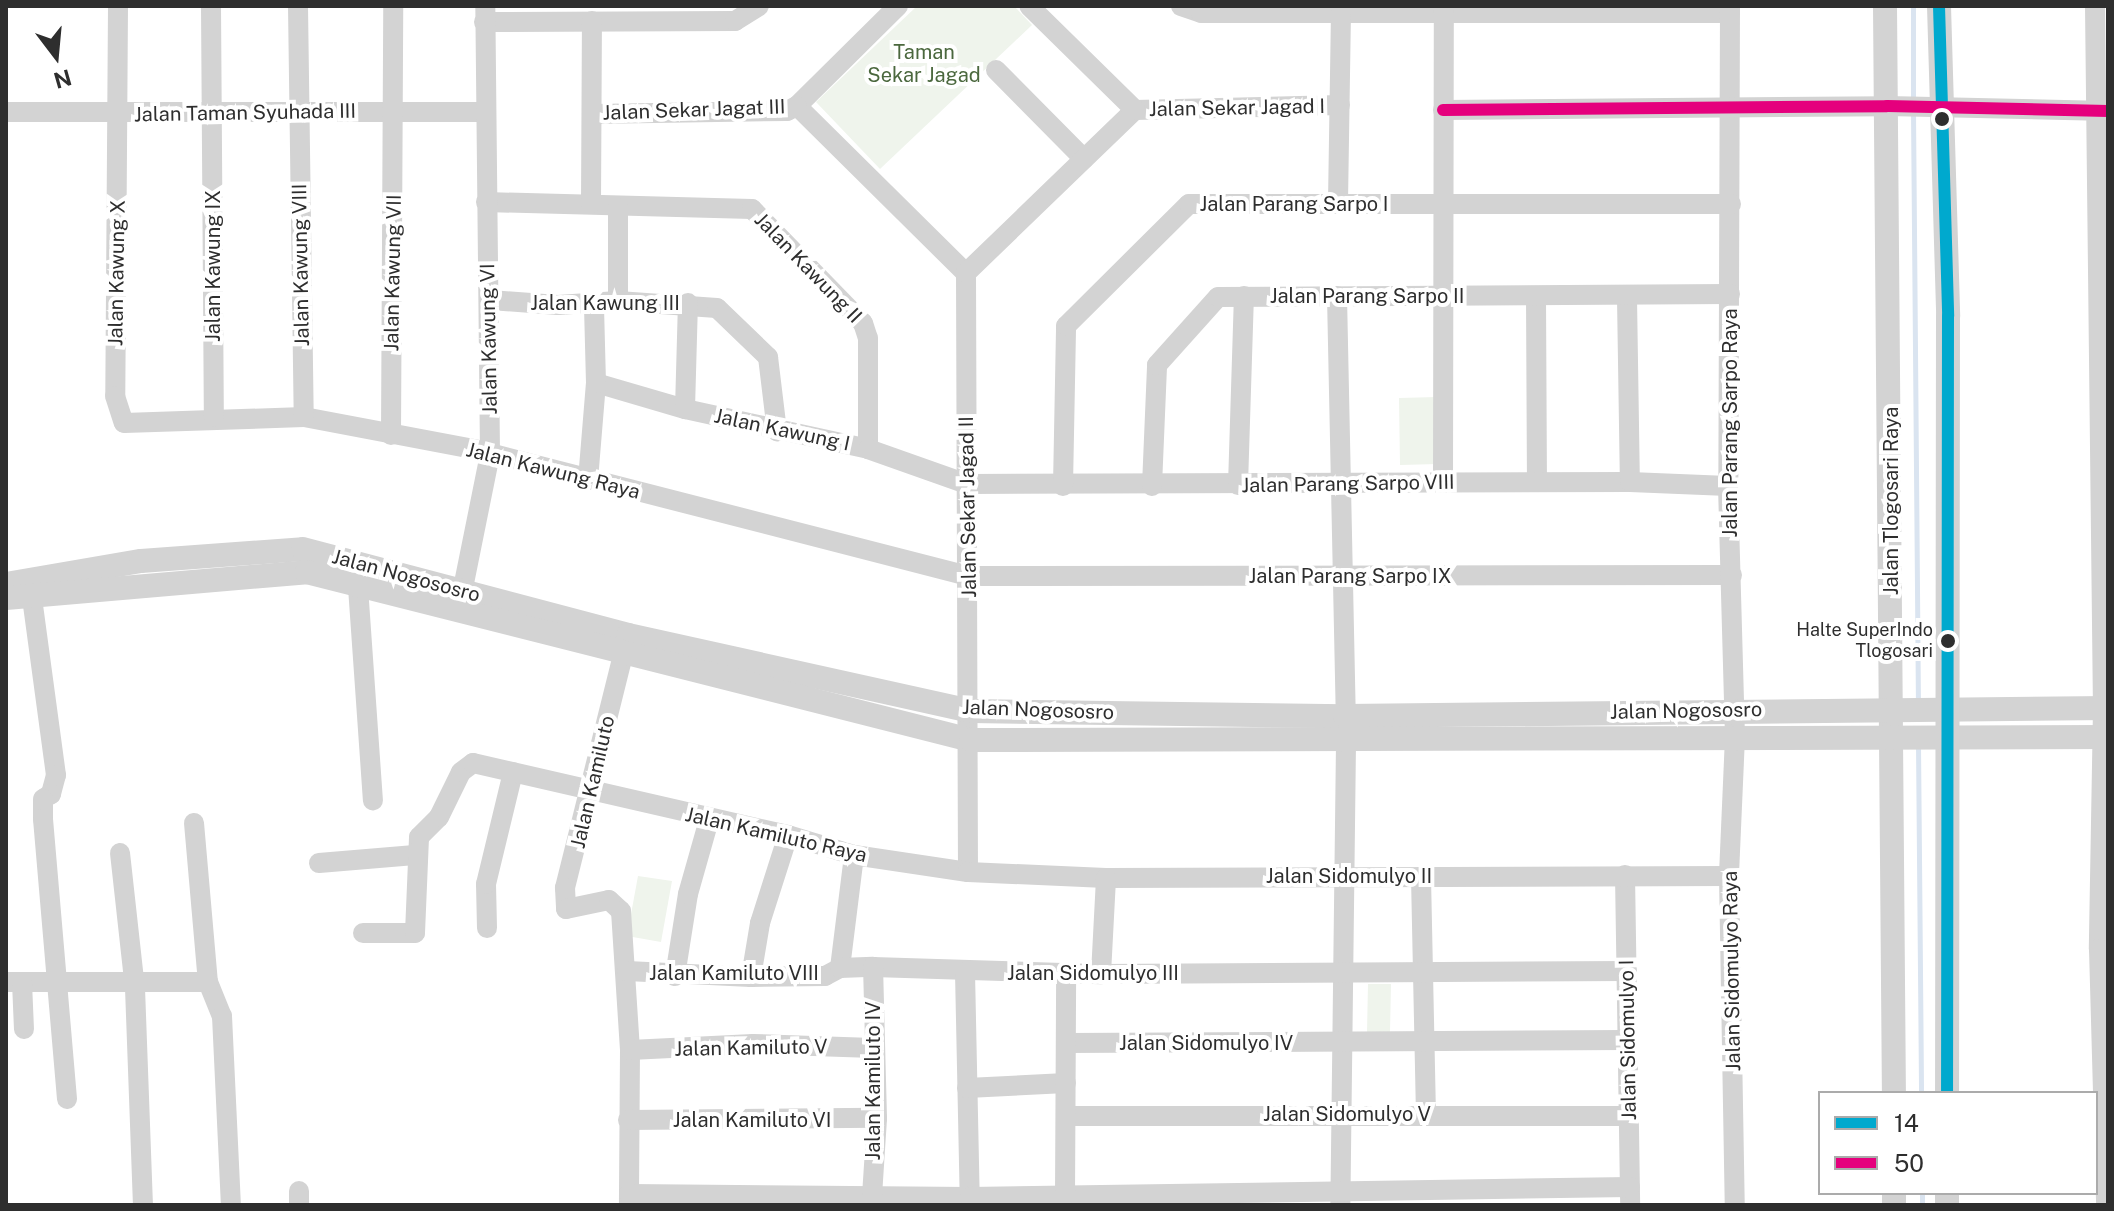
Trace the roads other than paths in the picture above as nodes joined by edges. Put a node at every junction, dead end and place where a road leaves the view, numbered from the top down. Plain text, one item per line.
1 (118, 6) edge
2 (211, 6) edge
3 (298, 6) edge
4 (393, 6) edge
5 (759, 6) edge
6 (898, 6) edge
7 (1029, 6) edge
8 (1181, 6) edge
9 (1885, 6) edge
10 (1939, 6) edge
11 (1444, 10) edge
12 (1730, 10) edge
13 (2100, 12) edge
14 (485, 14) edge
15 (1341, 14) junction
16 (592, 21) junction
17 (996, 70) dead end
18 (1340, 105) junction
19 (797, 106) junction
20 (1890, 106) junction
21 (1934, 108) junction
22 (1728, 109) junction
23 (1135, 110) junction
24 (1443, 110) junction
25 (396, 111) junction
26 (2102, 111) edge
27 (6, 112) edge
28 (107, 112) junction
29 (485, 112) junction
30 (298, 113) junction
31 (592, 114) junction
32 (212, 115) junction
33 (1084, 159) junction
34 (2102, 200) edge
35 (486, 202) junction
36 (1338, 202) junction
37 (591, 203) junction
38 (1443, 204) junction
39 (1731, 204) junction
40 (618, 208) junction
41 (966, 273) junction
42 (2102, 292) edge
43 (1443, 294) junction
44 (1730, 294) junction
45 (1244, 296) junction
46 (1337, 296) junction
47 (1536, 297) junction
48 (1627, 298) junction
49 (490, 300) junction
50 (618, 301) junction
51 (688, 303) junction
52 (594, 304) junction
53 (596, 383) junction
54 (685, 409) junction
55 (214, 417) junction
56 (304, 417) junction
57 (131, 423) joint
58 (777, 431) junction
59 (391, 435) junction
60 (868, 449) junction
61 (490, 454) junction
62 (588, 480) junction
63 (2103, 480) edge
64 (1537, 481) junction
65 (1630, 482) junction
66 (1443, 483) junction
67 (967, 484) junction
68 (1337, 484) junction
69 (1238, 485) junction
70 (1063, 486) junction
71 (1152, 486) junction
72 (1728, 486) junction
73 (142, 572) junction
74 (1732, 575) junction
75 (968, 576) junction
76 (1342, 576) junction
77 (2104, 576) edge
78 (23, 586) edge
79 (358, 587) junction
80 (6, 598) edge
81 (461, 601) junction
82 (623, 655) junction
83 (2106, 708) edge
84 (1897, 709) junction
85 (1945, 709) junction
86 (1733, 710) junction
87 (971, 711) junction
88 (1345, 716) junction
89 (1897, 735) junction
90 (1945, 736) junction
91 (1735, 737) junction
92 (2105, 737) edge
93 (971, 740) junction
94 (1346, 743) junction
95 (513, 772) junction
96 (588, 792) junction
97 (373, 800) dead end
98 (709, 820) junction
99 (194, 823) dead end
100 (788, 835) junction
101 (120, 853) dead end
102 (415, 855) junction
103 (854, 855) junction
104 (319, 863) dead end
105 (2105, 870) edge
106 (968, 872) junction
107 (1341, 874) junction
108 (1625, 875) junction
109 (1729, 876) junction
110 (1421, 877) junction
111 (1106, 878) junction
112 (487, 928) dead end
113 (363, 933) dead end
114 (2104, 949) edge
115 (873, 967) junction
116 (840, 968) junction
117 (1346, 970) junction
118 (627, 971) junction
119 (1627, 971) junction
120 (965, 972) junction
121 (1066, 972) junction
122 (1422, 972) junction
123 (1101, 974) junction
124 (675, 976) junction
125 (751, 977) junction
126 (134, 979) junction
127 (59, 981) junction
128 (14, 982) edge
129 (208, 982) junction
130 (24, 1029) dead end
131 (1421, 1039) junction
132 (1627, 1040) junction
133 (1346, 1042) junction
134 (1067, 1043) junction
135 (873, 1048) junction
136 (630, 1050) junction
137 (1066, 1083) junction
138 (967, 1088) junction
139 (1894, 1091) edge
140 (1947, 1091) edge
141 (67, 1099) dead end
142 (2107, 1108) edge
143 (1342, 1113) junction
144 (1426, 1114) junction
145 (1066, 1116) junction
146 (1629, 1116) junction
147 (877, 1118) junction
148 (628, 1120) junction
149 (2107, 1193) edge
150 (1065, 1195) junction
151 (872, 1196) junction
152 (1630, 1196) edge
153 (1340, 1197) edge
154 (810, 1198) edge
155 (629, 1199) edge
156 (970, 1201) edge
157 (143, 1205) edge
158 (231, 1205) edge
159 (1735, 1205) edge

1 - 28 street
2 - 32 street, Jalan Kawung IX
3 - 30 street, Jalan Kawung VIII
4 - 25 street, Jalan Kawung VII
5 - 16 street
6 - 19 street
7 - 23 street
8 - 15 street
9 - 20 street, Jalan Tlogosari Raya
10 - 21 street
11 - 12 street
11 - 15 street
11 - 24 street
12 - 22 street, Jalan Parang Sarpo Raya
13 - 26 street
14 - 16 street
14 - 29 street, Jalan Kawung VI
15 - 18 street
16 - 31 street
17 - 33 street
18 - 23 street, Jalan Sekar Jagad I
18 - 36 street
19 - 31 street, Jalan Sekar Jagat III
19 - 41 street
20 - 21 street
20 - 22 street
20 - 84 street, Jalan Tlogosari Raya
21 - 26 street
21 - 85 street
22 - 24 street
22 - 39 street, Jalan Parang Sarpo Raya
23 - 33 street
24 - 38 street
25 - 29 street, Jalan Taman Syuhada III
25 - 30 street, Jalan Taman Syuhada III
25 - 59 street, Jalan Kawung VII
26 - 34 street
27 - 28 street, Jalan Taman Syuhada III
28 - 32 street, Jalan Taman Syuhada III
28 - 57 street, Jalan Kawung X
29 - 35 street, Jalan Kawung VI
30 - 32 street, Jalan Taman Syuhada III
30 - 56 street, Jalan Kawung VIII
31 - 37 street
32 - 55 street, Jalan Kawung IX
33 - 41 street
34 - 42 street
35 - 37 street, Jalan Kawung II
35 - 49 street, Jalan Kawung VI
36 - 38 street, Jalan Parang Sarpo I
36 - 70 street, Jalan Parang Sarpo I
37 - 40 street, Jalan Kawung II
38 - 39 street, Jalan Parang Sarpo I
38 - 43 street
39 - 44 street, Jalan Parang Sarpo Raya
40 - 50 street
40 - 60 street, Jalan Kawung II
41 - 67 street, Jalan Sekar Jagad II
42 - 63 street
43 - 46 street, Jalan Parang Sarpo II
43 - 47 street, Jalan Parang Sarpo II
43 - 66 street
44 - 48 street, Jalan Parang Sarpo II
44 - 72 street, Jalan Parang Sarpo Raya
45 - 46 street, Jalan Parang Sarpo II
45 - 69 street
45 - 71 street, Jalan Parang Sarpo II
46 - 68 street
47 - 48 street, Jalan Parang Sarpo II
47 - 64 street
48 - 65 street
49 - 52 street, Jalan Kawung III
49 - 61 street, Jalan Kawung VI
50 - 51 street, Jalan Kawung III
50 - 52 street, Jalan Kawung III
51 - 54 street
51 - 58 street, Jalan Kawung III
52 - 53 street
53 - 54 street, Jalan Kawung I
53 - 62 street
54 - 58 street, Jalan Kawung I
55 - 56 street, Jalan Kawung Raya
55 - 57 street, Jalan Kawung Raya
56 - 59 street, Jalan Kawung Raya
58 - 60 street, Jalan Kawung I
59 - 61 street, Jalan Kawung Raya
60 - 67 street, Jalan Kawung I
61 - 62 street, Jalan Kawung Raya
61 - 81 street, Jalan Kawung VI
62 - 75 street, Jalan Kawung Raya
63 - 77 street
64 - 65 street, Jalan Parang Sarpo VIII
64 - 66 street, Jalan Parang Sarpo VIII
65 - 72 street, Jalan Parang Sarpo VIII
66 - 68 street, Jalan Parang Sarpo VIII
67 - 70 street, Jalan Parang Sarpo VIII
67 - 75 street, Jalan Sekar Jagad II
68 - 69 street, Jalan Parang Sarpo VIII
68 - 76 street
69 - 71 street, Jalan Parang Sarpo VIII
70 - 71 street, Jalan Parang Sarpo VIII
72 - 74 street, Jalan Parang Sarpo Raya
73 - 78 street, Jalan Nogososro
73 - 79 street, Jalan Nogososro
73 - 81 street, Jalan Nogososro
74 - 76 street, Jalan Parang Sarpo IX
74 - 86 street, Jalan Parang Sarpo Raya
75 - 76 street, Jalan Parang Sarpo IX
75 - 87 street, Jalan Sekar Jagad II
76 - 88 street
77 - 83 street
78 - 80 street, Jalan Nogososro
78 - 127 street
79 - 81 street, Jalan Nogososro
79 - 97 street
81 - 82 street, Jalan Nogososro
81 - 87 street, Jalan Nogososro
82 - 93 street, Jalan Nogososro
82 - 96 street, Jalan Kamiluto
83 - 85 street, Jalan Nogososro
83 - 92 street
84 - 85 street, Jalan Nogososro
84 - 86 street, Jalan Nogososro
84 - 89 street, Jalan Tlogosari Raya
85 - 90 street
86 - 88 street, Jalan Nogososro
86 - 91 street, Jalan Parang Sarpo Raya
87 - 88 street, Jalan Nogososro
87 - 93 street, Jalan Sekar Jagad II
88 - 94 street
89 - 90 street, Jalan Nogososro
89 - 91 street, Jalan Nogososro
89 - 139 street, Jalan Tlogosari Raya
90 - 92 street, Jalan Nogososro
90 - 140 street
91 - 94 street, Jalan Nogososro
91 - 109 street, Jalan Sidomulyo Raya
92 - 105 street
93 - 94 street, Jalan Nogososro
93 - 106 street
94 - 107 street
95 - 96 street, Jalan Kamiluto Raya
95 - 102 street, Jalan Kamiluto Raya
95 - 112 street
96 - 98 street, Jalan Kamiluto Raya
96 - 118 street, Jalan Kamiluto
98 - 100 street, Jalan Kamiluto Raya
98 - 124 street
99 - 129 street
100 - 103 street, Jalan Kamiluto Raya
100 - 125 street
101 - 126 street
102 - 104 street
102 - 113 street
103 - 106 street, Jalan Kamiluto Raya
103 - 116 street
105 - 114 street
106 - 111 street, Jalan Sidomulyo II
107 - 110 street, Jalan Sidomulyo II
107 - 111 street, Jalan Sidomulyo II
107 - 117 street
108 - 109 street, Jalan Sidomulyo II
108 - 110 street, Jalan Sidomulyo II
108 - 119 street, Jalan Sidomulyo I
109 - 159 street, Jalan Sidomulyo Raya
110 - 122 street
111 - 123 street
114 - 142 street
115 - 116 street, Jalan Sidomulyo III
115 - 120 street, Jalan Sidomulyo III
115 - 135 street, Jalan Kamiluto IV
116 - 125 street, Jalan Kamiluto VIII
117 - 122 street, Jalan Sidomulyo III
117 - 123 street, Jalan Sidomulyo III
117 - 133 street
118 - 124 street, Jalan Kamiluto VIII
118 - 136 street
119 - 122 street
119 - 132 street, Jalan Sidomulyo I
120 - 121 street, Jalan Sidomulyo III
120 - 138 street
121 - 123 street, Jalan Sidomulyo III
121 - 134 street
122 - 131 street
124 - 125 street, Jalan Kamiluto VIII
126 - 127 street
126 - 129 street
126 - 157 street
127 - 128 street
127 - 141 street
128 - 130 street
129 - 158 street
131 - 132 street
131 - 133 street, Jalan Sidomulyo IV
131 - 144 street
132 - 146 street, Jalan Sidomulyo I
133 - 134 street, Jalan Sidomulyo IV
133 - 143 street
134 - 137 street
135 - 136 street, Jalan Kamiluto V
135 - 147 street, Jalan Kamiluto IV
136 - 148 street
137 - 138 street
137 - 145 street
138 - 156 street
142 - 149 street
143 - 144 street, Jalan Sidomulyo V
143 - 145 street, Jalan Sidomulyo V
143 - 153 street
144 - 146 street, Jalan Sidomulyo V
145 - 150 street
146 - 152 street, Jalan Sidomulyo I
147 - 148 street, Jalan Kamiluto VI
147 - 151 street, Jalan Kamiluto IV
148 - 155 street
150 - 153 street
150 - 156 street
151 - 154 street
151 - 156 street
152 - 153 street
154 - 155 street

